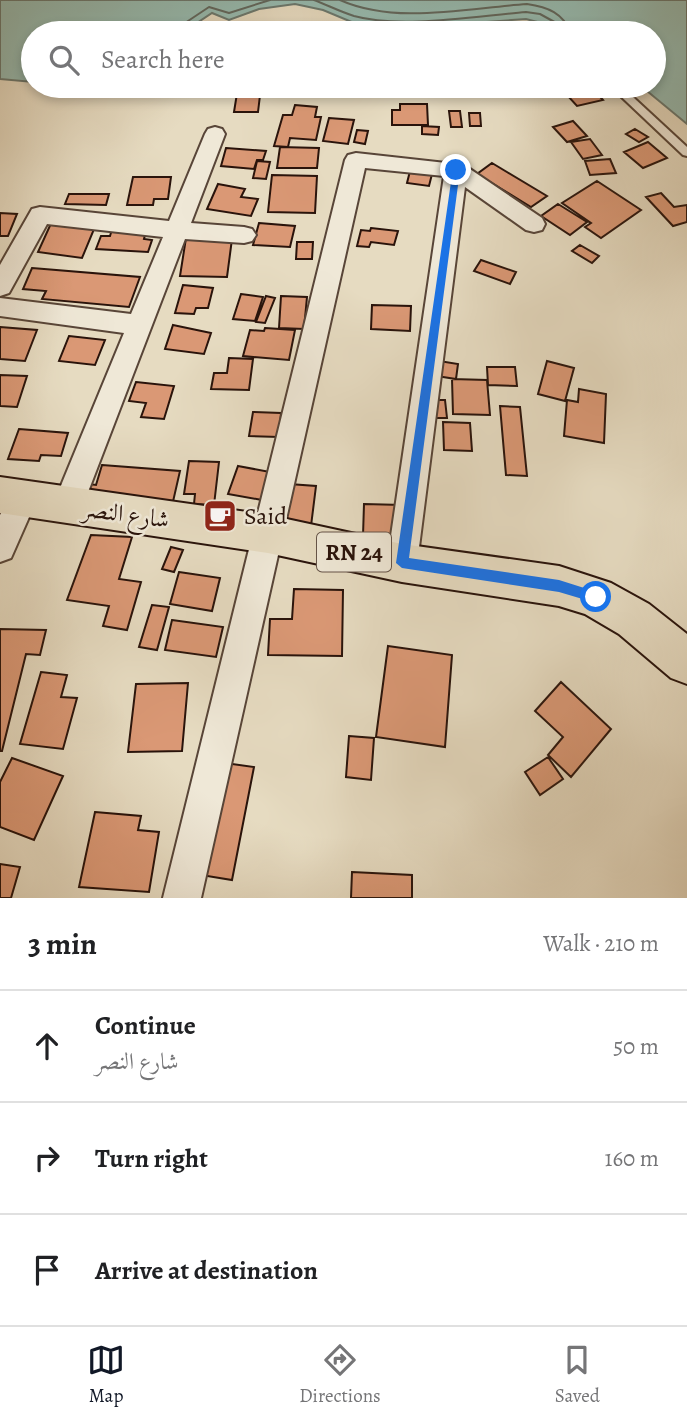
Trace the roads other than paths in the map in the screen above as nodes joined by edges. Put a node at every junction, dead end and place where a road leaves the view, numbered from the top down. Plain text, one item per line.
1 (628, 98) edge
2 (215, 134) dead end
3 (687, 153) edge
4 (456, 170) junction
5 (534, 225) dead end
6 (176, 230) junction
7 (244, 235) dead end
8 (0, 288) edge
9 (0, 307) edge
10 (139, 325) junction
11 (11, 497) edge
12 (68, 505) junction
13 (268, 534) junction
14 (0, 548) edge
15 (402, 563) junction
16 (687, 662) edge
17 (182, 898) edge

1 - 3 lane
2 - 6 street
4 - 5 street
4 - 13 street
4 - 15 street
6 - 7 street
6 - 8 street
6 - 10 street
9 - 10 street
10 - 12 street
11 - 12 main road, شارع النصر / RN 24
11 - 14 street
12 - 13 main road, شارع النصر / RN 24
13 - 15 main road, شارع النصر / RN 24
13 - 17 street
15 - 16 main road, شارع النصر / RN 24

